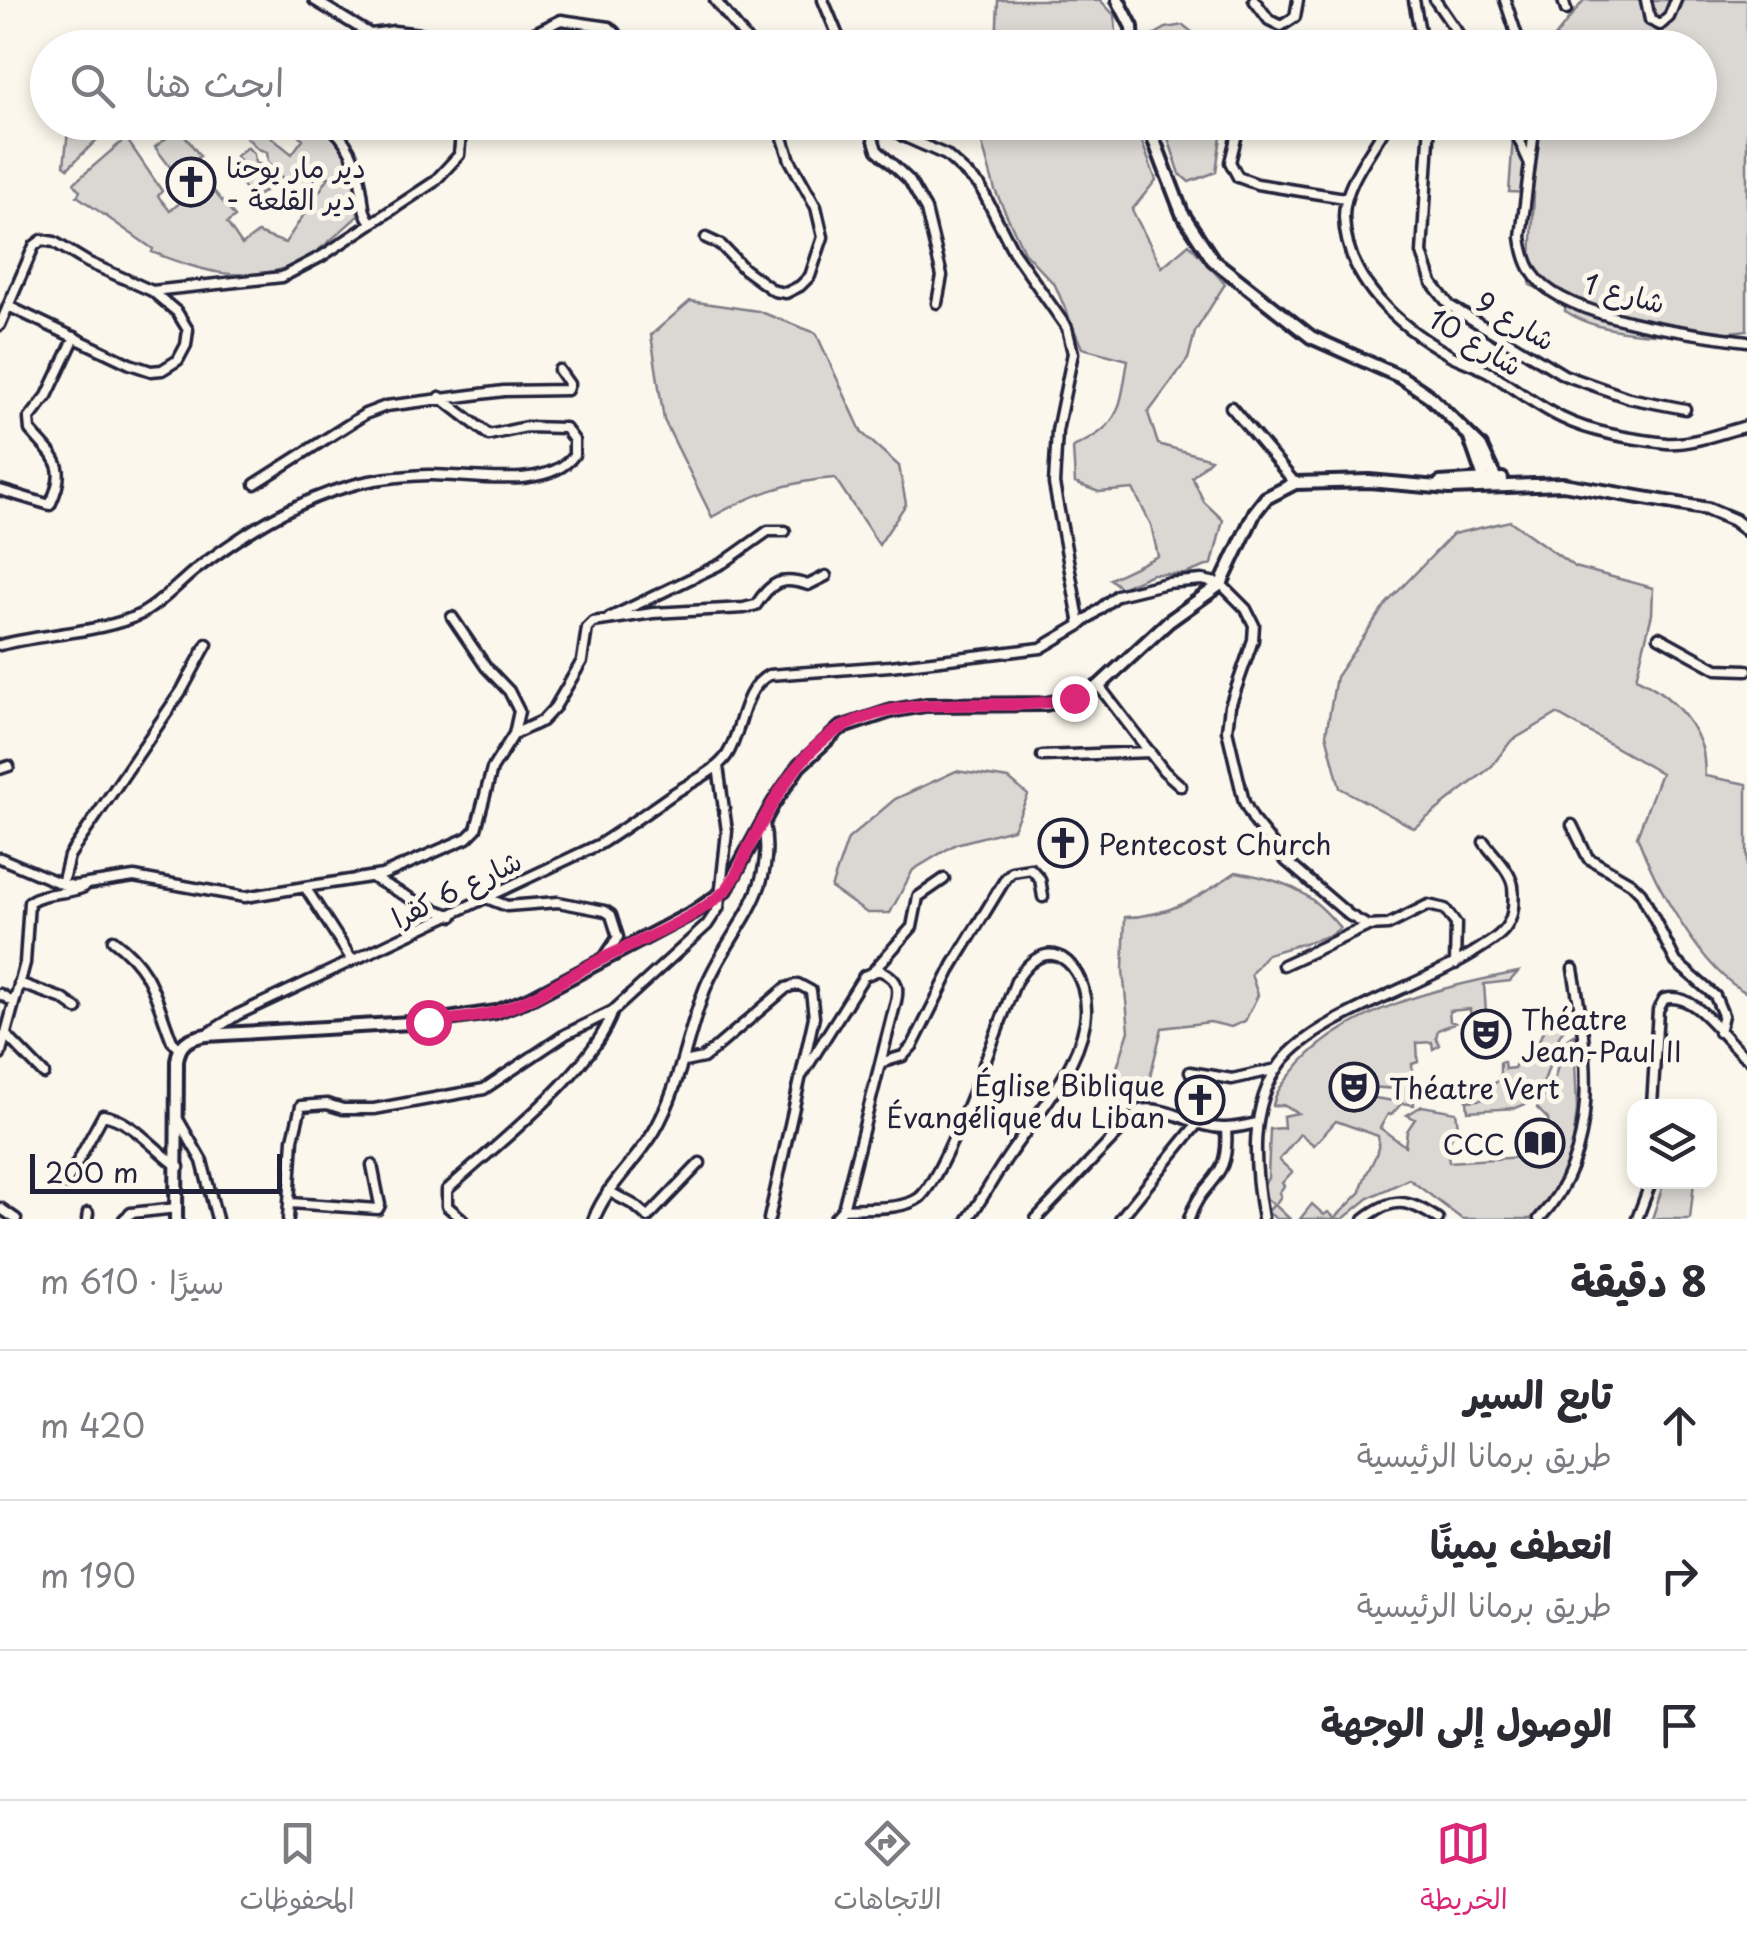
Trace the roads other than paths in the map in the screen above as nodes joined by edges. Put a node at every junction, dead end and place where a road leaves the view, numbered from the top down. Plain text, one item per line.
1 (314, 0) edge
2 (715, 0) edge
3 (823, 0) edge
4 (1118, 0) edge
5 (1254, 0) edge
6 (1298, 0) edge
7 (1414, 0) edge
8 (1434, 0) edge
9 (1505, 0) edge
10 (1564, 0) edge
11 (1646, 0) edge
12 (1676, 0) edge
13 (1566, 10) dead end
14 (365, 30) edge
15 (541, 30) edge
16 (612, 30) edge
17 (739, 30) edge
18 (836, 30) edge
19 (1132, 30) edge
20 (1420, 30) edge
21 (1455, 30) edge
22 (1515, 30) edge
23 (344, 140) edge
24 (460, 140) edge
25 (784, 140) edge
26 (874, 140) edge
27 (911, 140) edge
28 (1154, 140) edge
29 (1236, 140) edge
30 (1378, 140) edge
31 (1429, 140) edge
32 (1519, 140) edge
33 (1533, 140) edge
34 (1531, 166) junction
35 (1346, 198) junction
36 (372, 222) junction
37 (706, 238) dead end
38 (152, 290) junction
39 (937, 303) dead end
40 (8, 306) junction
41 (0, 325) edge
42 (75, 337) junction
43 (1747, 342) edge
44 (559, 370) dead end
45 (440, 397) junction
46 (1231, 408) dead end
47 (1685, 408) dead end
48 (1747, 426) edge
49 (1295, 483) junction
50 (1492, 483) junction
51 (255, 484) dead end
52 (0, 490) edge
53 (1747, 530) edge
54 (785, 531) dead end
55 (826, 576) dead end
56 (1221, 584) junction
57 (452, 617) dead end
58 (605, 620) junction
59 (1080, 625) junction
60 (1659, 637) dead end
61 (207, 644) dead end
62 (0, 645) edge
63 (1747, 670) edge
64 (1099, 686) junction
65 (514, 734) junction
66 (1150, 752) junction
67 (1042, 756) dead end
68 (718, 766) junction
69 (1180, 786) dead end
70 (763, 821) junction
71 (1572, 825) dead end
72 (1484, 842) dead end
73 (0, 858) edge
74 (373, 878) junction
75 (944, 879) dead end
76 (62, 884) junction
77 (88, 885) junction
78 (305, 888) junction
79 (722, 894) junction
80 (1044, 897) dead end
81 (489, 899) junction
82 (453, 916) junction
83 (1368, 926) junction
84 (113, 940) dead end
85 (604, 958) junction
86 (352, 960) junction
87 (1284, 964) dead end
88 (1455, 964) junction
89 (875, 969) junction
90 (1573, 969) dead end
91 (18, 983) junction
92 (0, 994) edge
93 (14, 1002) junction
94 (77, 1009) dead end
95 (612, 1010) junction
96 (1718, 1032) junction
97 (5, 1034) junction
98 (206, 1035) junction
99 (180, 1049) junction
100 (0, 1055) edge
101 (1747, 1058) edge
102 (684, 1062) junction
103 (883, 1062) junction
104 (1278, 1069) junction
105 (1190, 1072) dead end
106 (44, 1074) dead end
107 (802, 1075) junction
108 (1652, 1099) edge
109 (179, 1121) junction
110 (1257, 1123) junction
111 (1198, 1124) junction
112 (1226, 1128) junction
113 (700, 1163) dead end
114 (372, 1165) dead end
115 (178, 1167) junction
116 (66, 1183) dead end
117 (1647, 1189) edge
118 (608, 1192) junction
119 (290, 1202) junction
120 (342, 1206) junction
121 (0, 1208) edge
122 (843, 1209) junction
123 (177, 1214) edge
124 (1436, 1218) edge
125 (16, 1219) edge
126 (124, 1219) edge
127 (217, 1219) edge
128 (288, 1219) edge
129 (339, 1219) edge
130 (462, 1219) edge
131 (594, 1219) edge
132 (769, 1219) edge
133 (834, 1219) edge
134 (968, 1219) edge
135 (1036, 1219) edge
136 (1120, 1219) edge
137 (1189, 1219) edge
138 (1263, 1219) edge
139 (1364, 1219) edge
140 (1539, 1219) edge
141 (1636, 1219) edge

1 - 14 street
2 - 17 street
3 - 18 street
4 - 19 main road
5 - 6 street
7 - 20 street
8 - 21 street
9 - 22 street
10 - 13 street
11 - 12 street
15 - 16 street
23 - 36 street
24 - 36 street
25 - 37 street
26 - 39 street
27 - 59 street
28 - 50 main road
29 - 35 street
30 - 35 street
31 - 47 street, شارع 9
32 - 34 street
33 - 34 street, شارع 1
34 - 43 street, شارع 1
35 - 48 street, شارع 10
36 - 38 street
38 - 40 street
38 - 42 street
40 - 41 street
40 - 42 street
42 - 52 street
44 - 45 street
45 - 51 street
45 - 62 street
46 - 49 street
49 - 50 main road
49 - 56 main road
50 - 53 main road
54 - 58 street
55 - 58 street
56 - 59 street
56 - 64 main road
56 - 83 street
57 - 65 street
58 - 65 street
59 - 68 street
60 - 63 street
61 - 76 street
64 - 66 street
64 - 70 main road
65 - 74 street
66 - 67 street
66 - 69 street
68 - 79 street
68 - 81 street, شارع 6 كفرا
70 - 79 main road
70 - 102 street
71 - 96 street
72 - 88 street
73 - 76 street
74 - 78 street
74 - 82 street
75 - 89 street
76 - 77 street
77 - 78 street
77 - 91 street
78 - 86 street
79 - 85 main road
79 - 95 street
80 - 103 street
81 - 82 street, شارع 6 كفرا
81 - 85 street
82 - 86 street, شارع 6 كفرا
83 - 87 street
83 - 88 street
84 - 99 street
85 - 98 main road
86 - 98 street, شارع 6 كفرا
88 - 104 street
89 - 103 street
89 - 107 street
90 - 140 street
91 - 93 street
91 - 94 street
92 - 93 street
93 - 97 street
95 - 119 street
95 - 130 street
96 - 101 street
96 - 108 street
97 - 100 street
97 - 106 street
98 - 99 main road
99 - 109 main road
102 - 107 street
102 - 118 street
103 - 122 street
104 - 105 street
104 - 110 street
107 - 132 street
109 - 115 main road
109 - 127 street
110 - 112 street
110 - 138 street
111 - 112 street
111 - 135 street
111 - 136 street
112 - 137 street
113 - 118 street
114 - 120 street
115 - 116 street
115 - 123 main road
117 - 141 street
118 - 131 street
119 - 120 street
119 - 128 street
120 - 129 street
121 - 125 street
122 - 133 street
122 - 134 street
123 - 126 street
124 - 139 street

